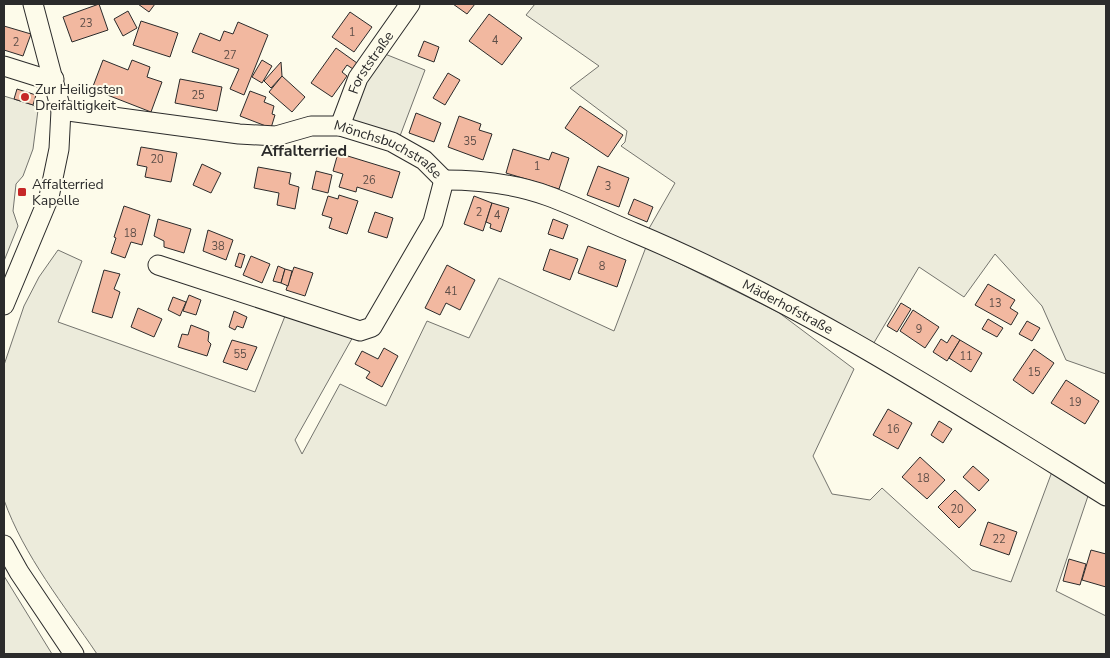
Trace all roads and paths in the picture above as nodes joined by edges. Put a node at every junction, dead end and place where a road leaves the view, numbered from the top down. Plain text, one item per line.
1 (33, 4) edge
2 (410, 4) edge
3 (4, 66) edge
4 (54, 79) junction
5 (61, 110) junction
6 (340, 126) junction
7 (444, 180) junction
8 (158, 265) dead end
9 (4, 305) edge
10 (1106, 496) edge
11 (4, 546) edge
12 (74, 654) edge

1 - 4 street
2 - 6 street, Forststraße
3 - 4 street
4 - 5 street
5 - 6 street, Mönchsbuchstraße
5 - 9 street
6 - 7 street, Mönchsbuchstraße
7 - 8 street, Mönchsbuchstraße
7 - 10 street, Mäderhofstraße
11 - 12 street

